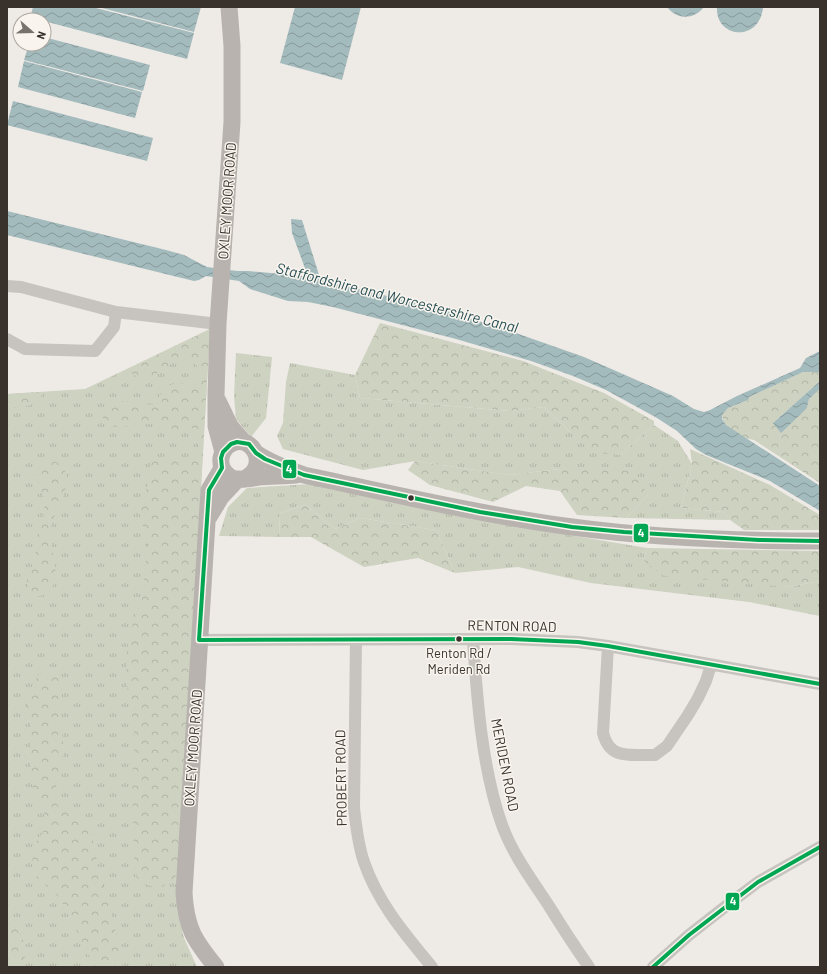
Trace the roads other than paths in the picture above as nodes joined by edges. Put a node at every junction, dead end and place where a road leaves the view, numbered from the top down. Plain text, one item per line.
1 (230, 7) edge
2 (7, 286) edge
3 (116, 312) junction
4 (218, 324) junction
5 (7, 340) edge
6 (216, 395) junction
7 (250, 448) junction
8 (222, 460) junction
9 (304, 475) junction
10 (241, 479) junction
11 (207, 521) junction
12 (820, 541) edge
13 (199, 640) junction
14 (356, 640) junction
15 (473, 640) junction
16 (608, 646) junction
17 (711, 664) junction
18 (820, 684) edge
19 (820, 847) edge
20 (216, 967) edge
21 (432, 967) edge
22 (589, 967) edge
23 (653, 967) edge

1 - 4 street, OXLEY MOOR ROAD
2 - 3 street
3 - 4 street
3 - 5 street
4 - 6 street, OXLEY MOOR ROAD
6 - 7 street, OXLEY MOOR ROAD
6 - 8 street, OXLEY MOOR ROAD
7 - 8 street
7 - 9 street, OXLEY MOOR ROAD
7 - 10 street
8 - 10 street
8 - 11 street, OXLEY MOOR ROAD
9 - 10 street
9 - 12 street
10 - 11 street, OXLEY MOOR ROAD
11 - 13 street, OXLEY MOOR ROAD
13 - 14 street, RENTON ROAD
13 - 20 street, OXLEY MOOR ROAD
14 - 15 street, RENTON ROAD
14 - 21 street, PROBERT ROAD
15 - 16 street, RENTON ROAD
15 - 22 street, MERIDEN ROAD
16 - 17 street, RENTON ROAD
16 - 17 street
17 - 18 street, RENTON ROAD
19 - 23 street

